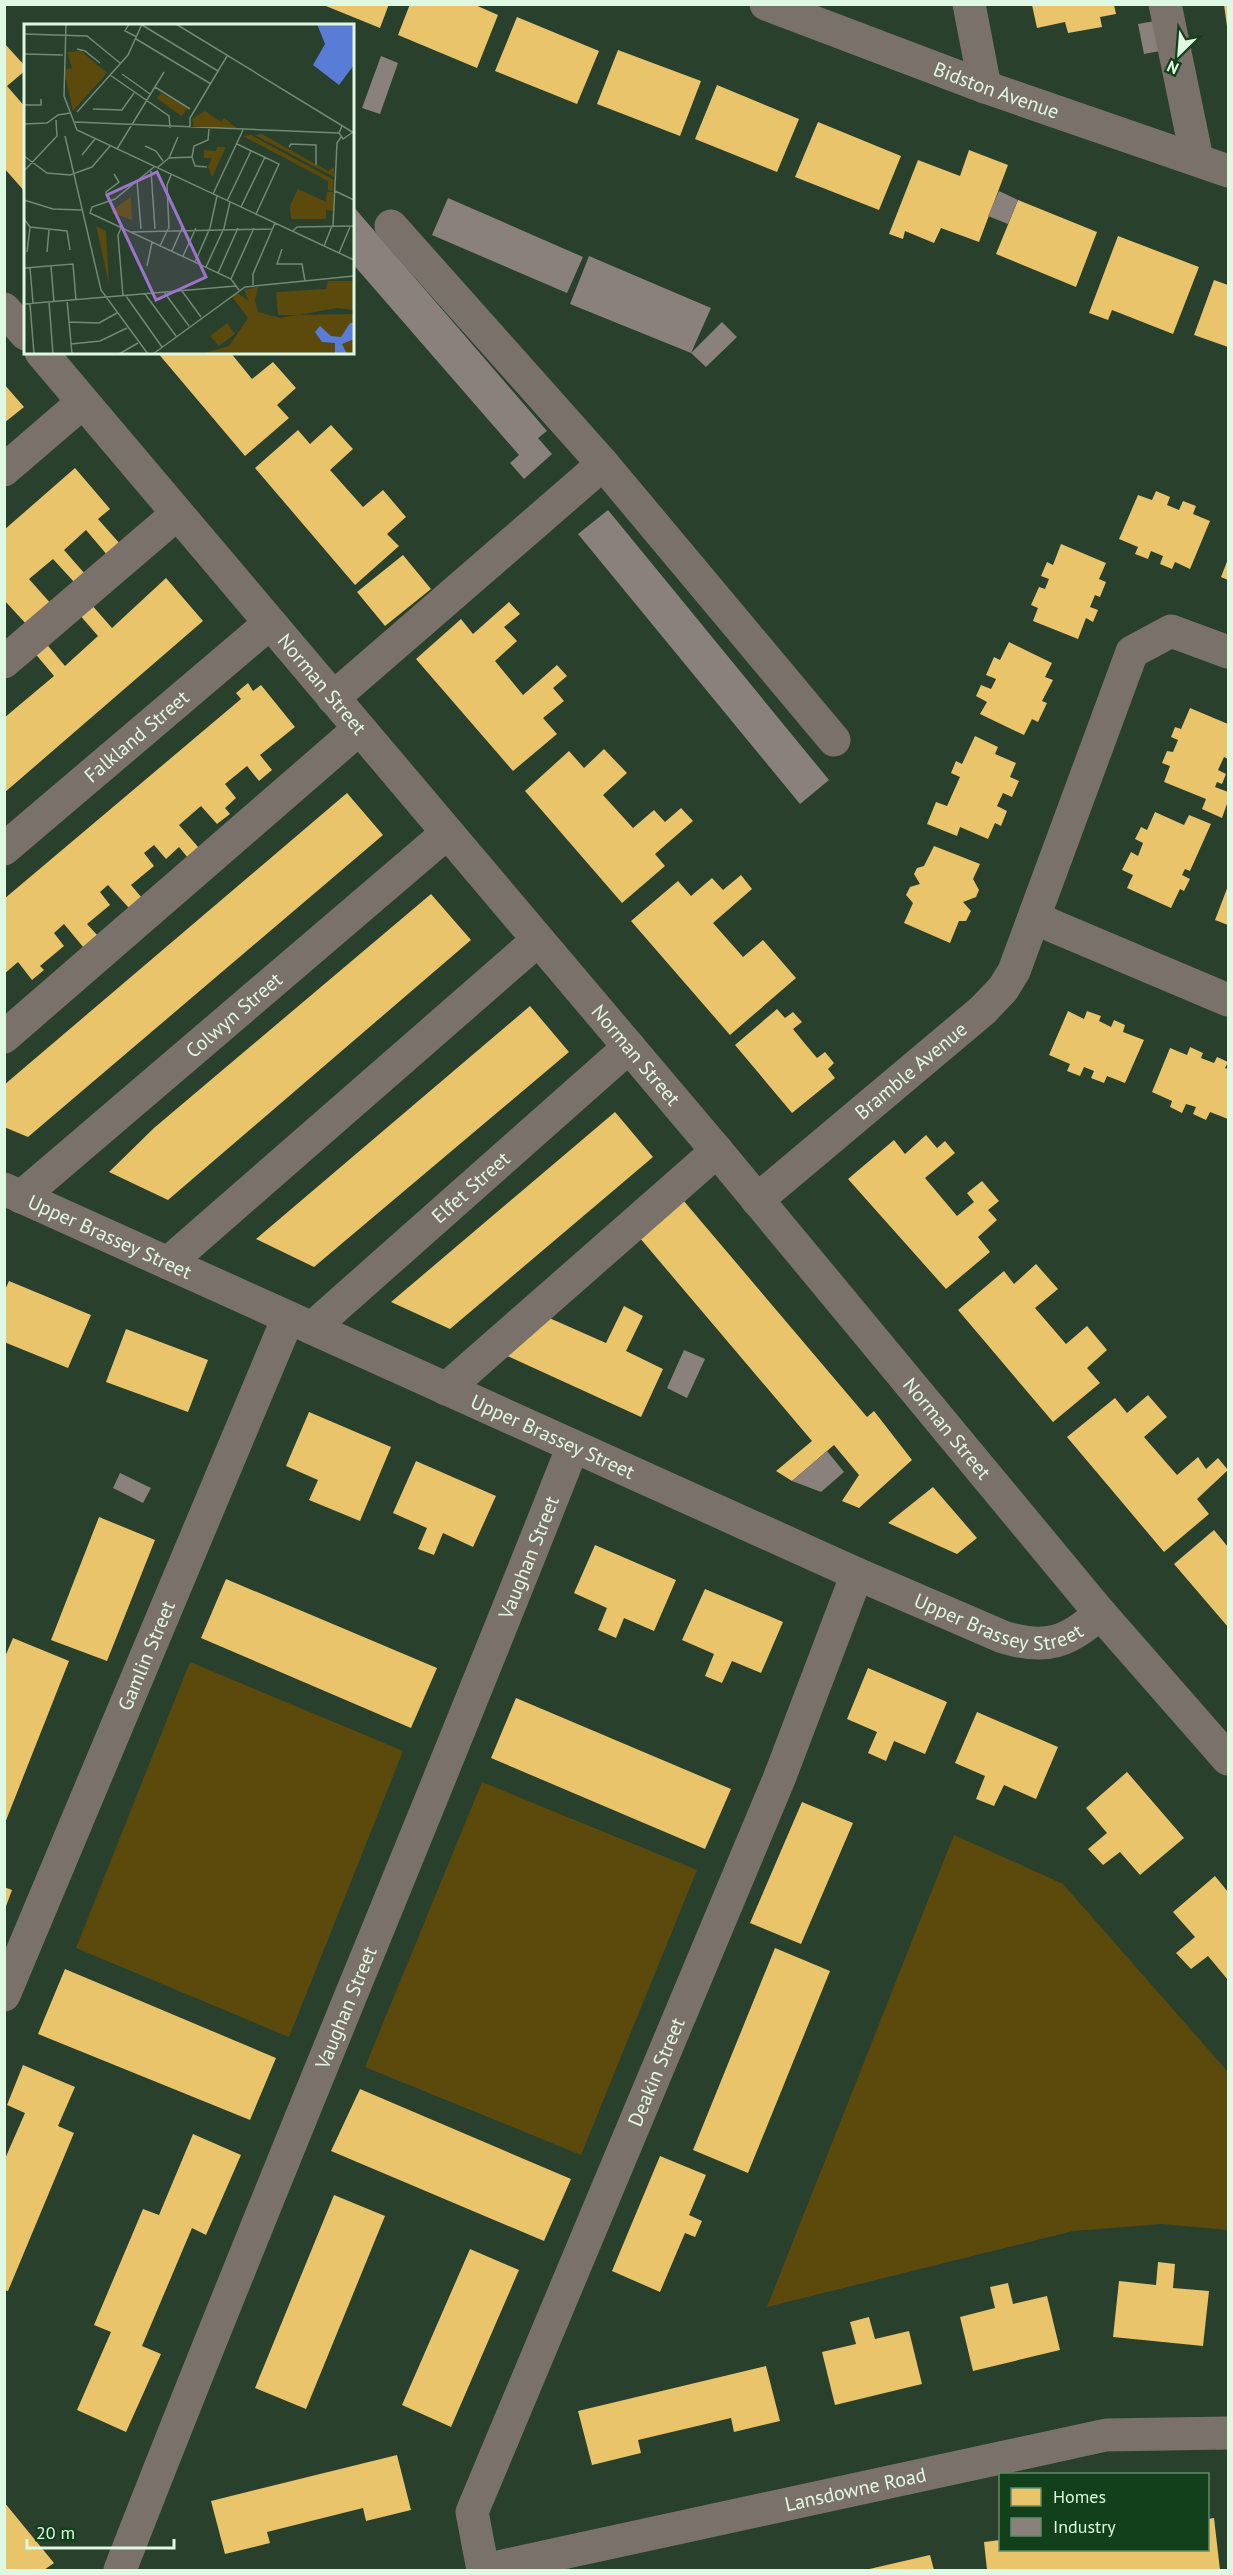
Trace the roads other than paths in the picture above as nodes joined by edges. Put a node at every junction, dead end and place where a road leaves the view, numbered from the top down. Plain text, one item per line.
1 (766, 4) edge
2 (969, 4) edge
3 (1165, 4) edge
4 (808, 13) edge
5 (985, 87) junction
6 (1197, 159) junction
7 (1228, 171) edge
8 (391, 226) dead end
9 (4, 309) edge
10 (24, 332) edge
11 (43, 354) edge
12 (82, 402) junction
13 (603, 464) junction
14 (4, 470) edge
15 (177, 514) junction
16 (270, 623) junction
17 (1228, 652) edge
18 (4, 662) edge
19 (333, 698) junction
20 (359, 729) junction
21 (834, 740) dead end
22 (447, 833) junction
23 (4, 849) edge
24 (1034, 918) junction
25 (538, 940) junction
26 (1228, 1000) edge
27 (4, 1037) edge
28 (628, 1047) junction
29 (717, 1151) junction
30 (13, 1193) edge
31 (757, 1200) junction
32 (168, 1263) junction
33 (300, 1323) junction
34 (446, 1389) junction
35 (573, 1446) junction
36 (857, 1574) junction
37 (1100, 1613) junction
38 (1228, 1759) edge
39 (4, 1995) edge
40 (1228, 2433) edge
41 (120, 2571) edge
42 (484, 2571) edge

1 - 4 street, Bidston Avenue
2 - 5 street
3 - 6 street
4 - 5 street, Bidston Avenue
5 - 6 street, Bidston Avenue
6 - 7 street, Bidston Avenue
8 - 13 street
9 - 10 street
11 - 12 street, Norman Street
12 - 14 street
12 - 15 street, Norman Street
13 - 19 street
13 - 21 street
15 - 16 street, Norman Street
15 - 18 street
16 - 19 street, Norman Street
16 - 23 street, Falkland Street
17 - 24 street, Bramble Avenue
19 - 20 street, Norman Street
20 - 22 street, Norman Street
20 - 27 street
22 - 25 street, Norman Street
22 - 30 street, Colwyn Street
24 - 26 street
24 - 31 street, Bramble Avenue
25 - 28 street, Norman Street
25 - 32 street
28 - 29 street, Norman Street
28 - 33 street, Elfet Street
29 - 31 street, Norman Street
29 - 34 street
30 - 32 street, Upper Brassey Street
31 - 37 street, Norman Street
32 - 33 street, Upper Brassey Street
33 - 34 street, Upper Brassey Street
33 - 39 street, Gamlin Street
34 - 35 street, Upper Brassey Street
35 - 36 street, Upper Brassey Street
35 - 41 street, Vaughan Street
36 - 37 street, Upper Brassey Street
36 - 42 street, Deakin Street
37 - 38 street, Norman Street
40 - 42 street, Lansdowne Road

